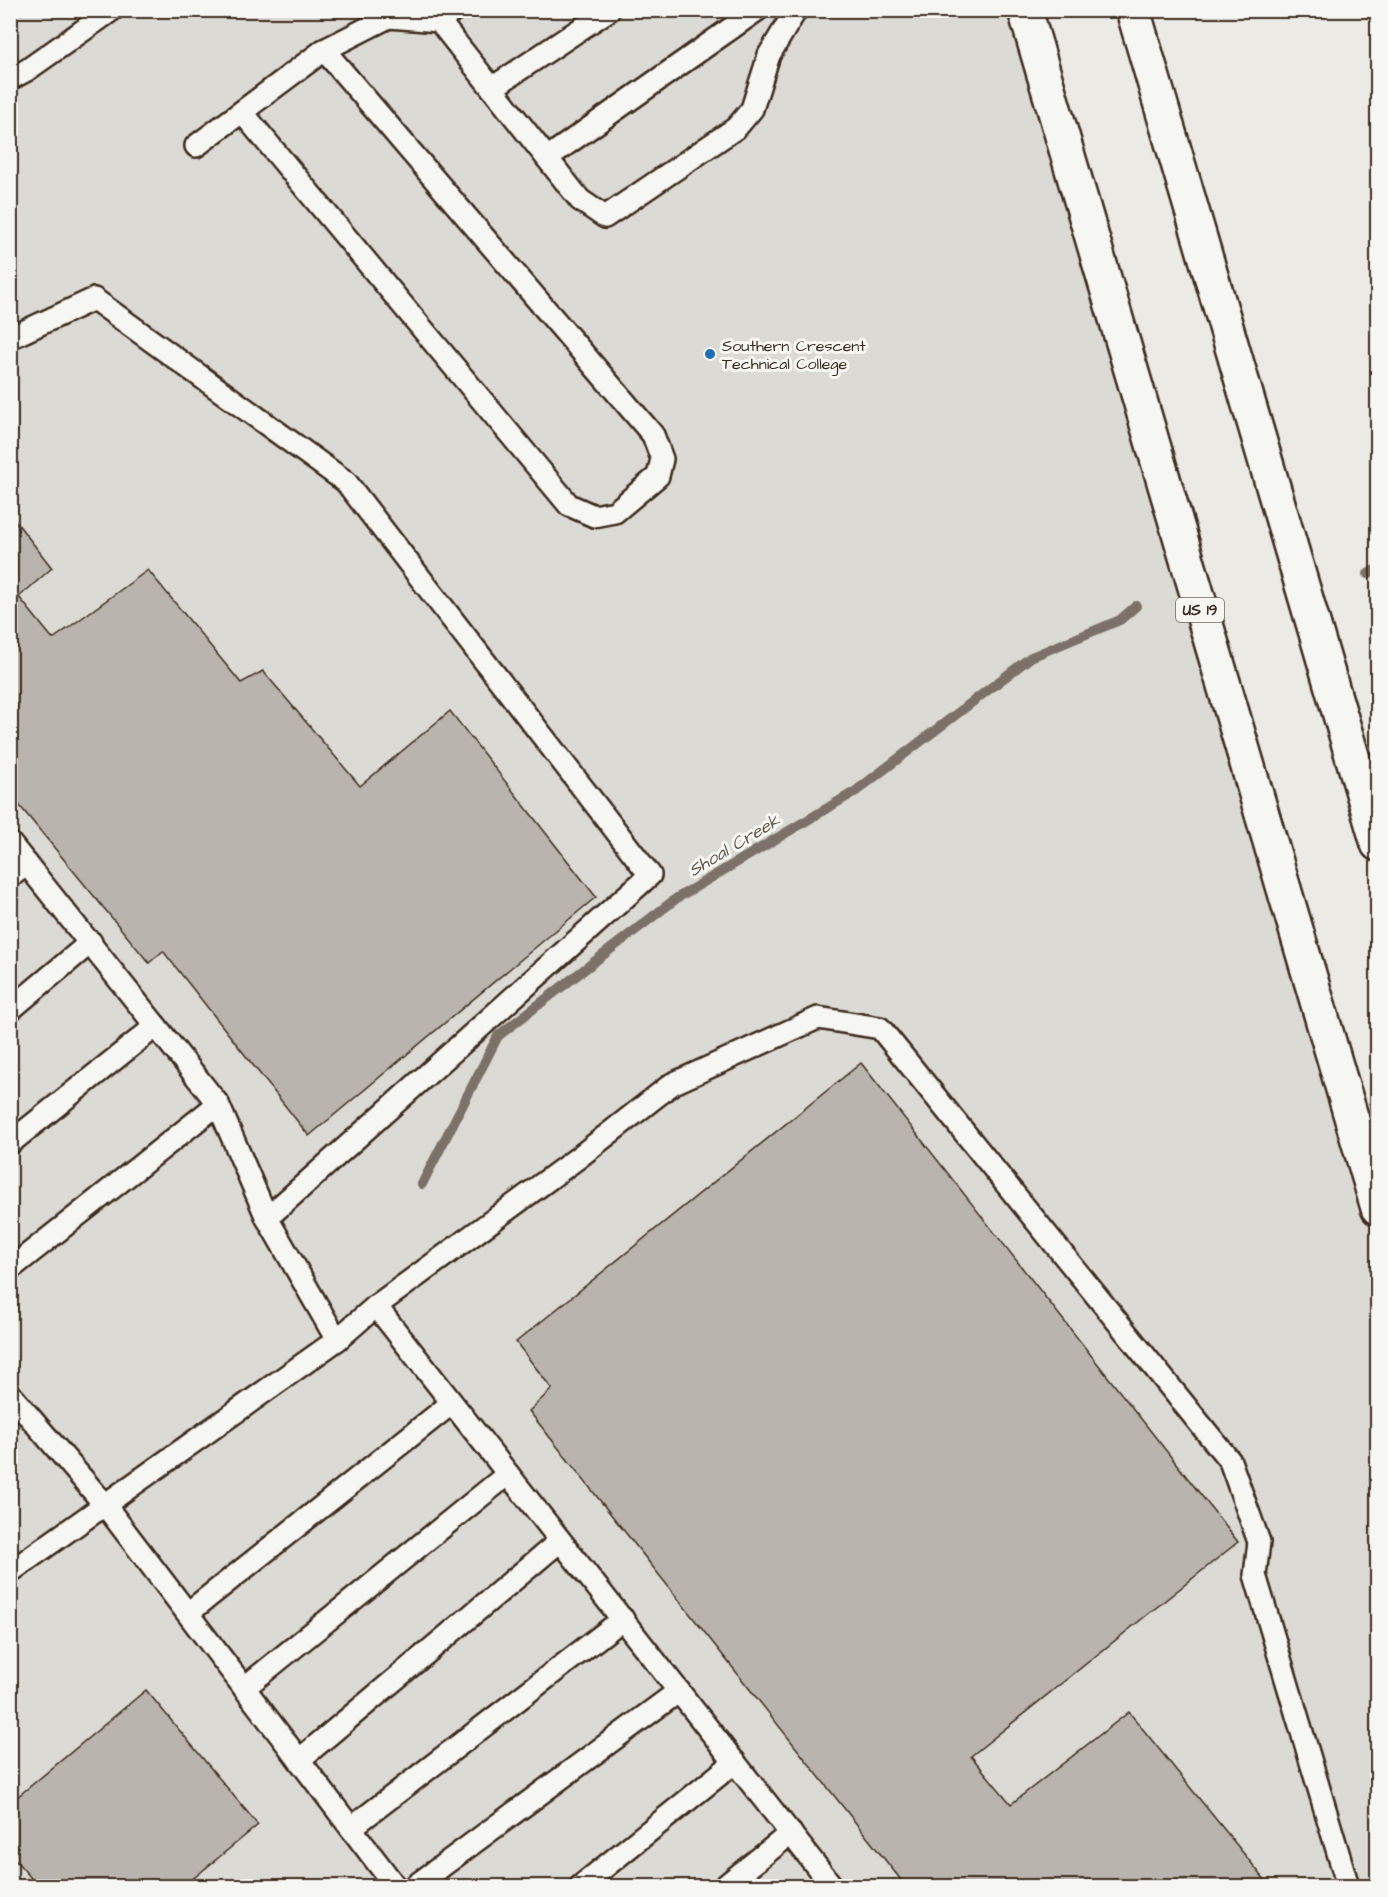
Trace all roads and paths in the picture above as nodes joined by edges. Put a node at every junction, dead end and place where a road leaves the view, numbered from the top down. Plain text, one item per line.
1 (112, 10) edge
2 (609, 10) edge
3 (758, 10) edge
4 (795, 10) edge
5 (1025, 10) edge
6 (1133, 10) edge
7 (446, 16) edge
8 (324, 51) junction
9 (10, 78) edge
10 (492, 88) junction
11 (242, 112) junction
12 (196, 146) dead end
13 (547, 158) junction
14 (10, 338) edge
15 (10, 843) edge
16 (1377, 844) edge
17 (19, 871) edge
18 (91, 942) junction
19 (10, 1010) edge
20 (156, 1026) junction
21 (218, 1104) junction
22 (10, 1143) edge
23 (1377, 1208) edge
24 (267, 1218) junction
25 (10, 1269) edge
26 (376, 1306) junction
27 (337, 1340) junction
28 (10, 1394) edge
29 (452, 1403) junction
30 (508, 1474) junction
31 (105, 1505) junction
32 (560, 1541) junction
33 (10, 1572) edge
34 (188, 1613) junction
35 (623, 1619) junction
36 (244, 1688) junction
37 (679, 1691) junction
38 (299, 1760) junction
39 (735, 1762) junction
40 (351, 1828) junction
41 (791, 1833) junction
42 (395, 1887) edge
43 (415, 1887) edge
44 (581, 1887) edge
45 (725, 1887) edge
46 (832, 1887) edge
47 (1348, 1887) edge

1 - 9 lane
2 - 10 lane
3 - 13 lane
4 - 13 lane
5 - 23 highway, US 19
6 - 16 highway
7 - 8 lane
7 - 10 lane
8 - 11 lane
8 - 11 lane
10 - 13 lane
11 - 12 lane
14 - 24 lane
15 - 17 lane
17 - 18 lane
18 - 19 lane
18 - 20 lane
20 - 21 lane
20 - 22 lane
21 - 24 lane
21 - 25 lane
24 - 27 lane
26 - 27 lane
26 - 29 lane
26 - 47 lane
27 - 31 lane
28 - 31 lane
29 - 30 lane
29 - 34 lane
30 - 32 lane
30 - 36 lane
31 - 33 lane
31 - 34 lane
32 - 35 lane
32 - 38 lane
34 - 36 lane
35 - 37 lane
35 - 40 lane
36 - 38 lane
37 - 39 lane
37 - 43 lane
38 - 40 lane
39 - 41 lane
39 - 44 lane
40 - 42 lane
41 - 45 lane
41 - 46 lane

